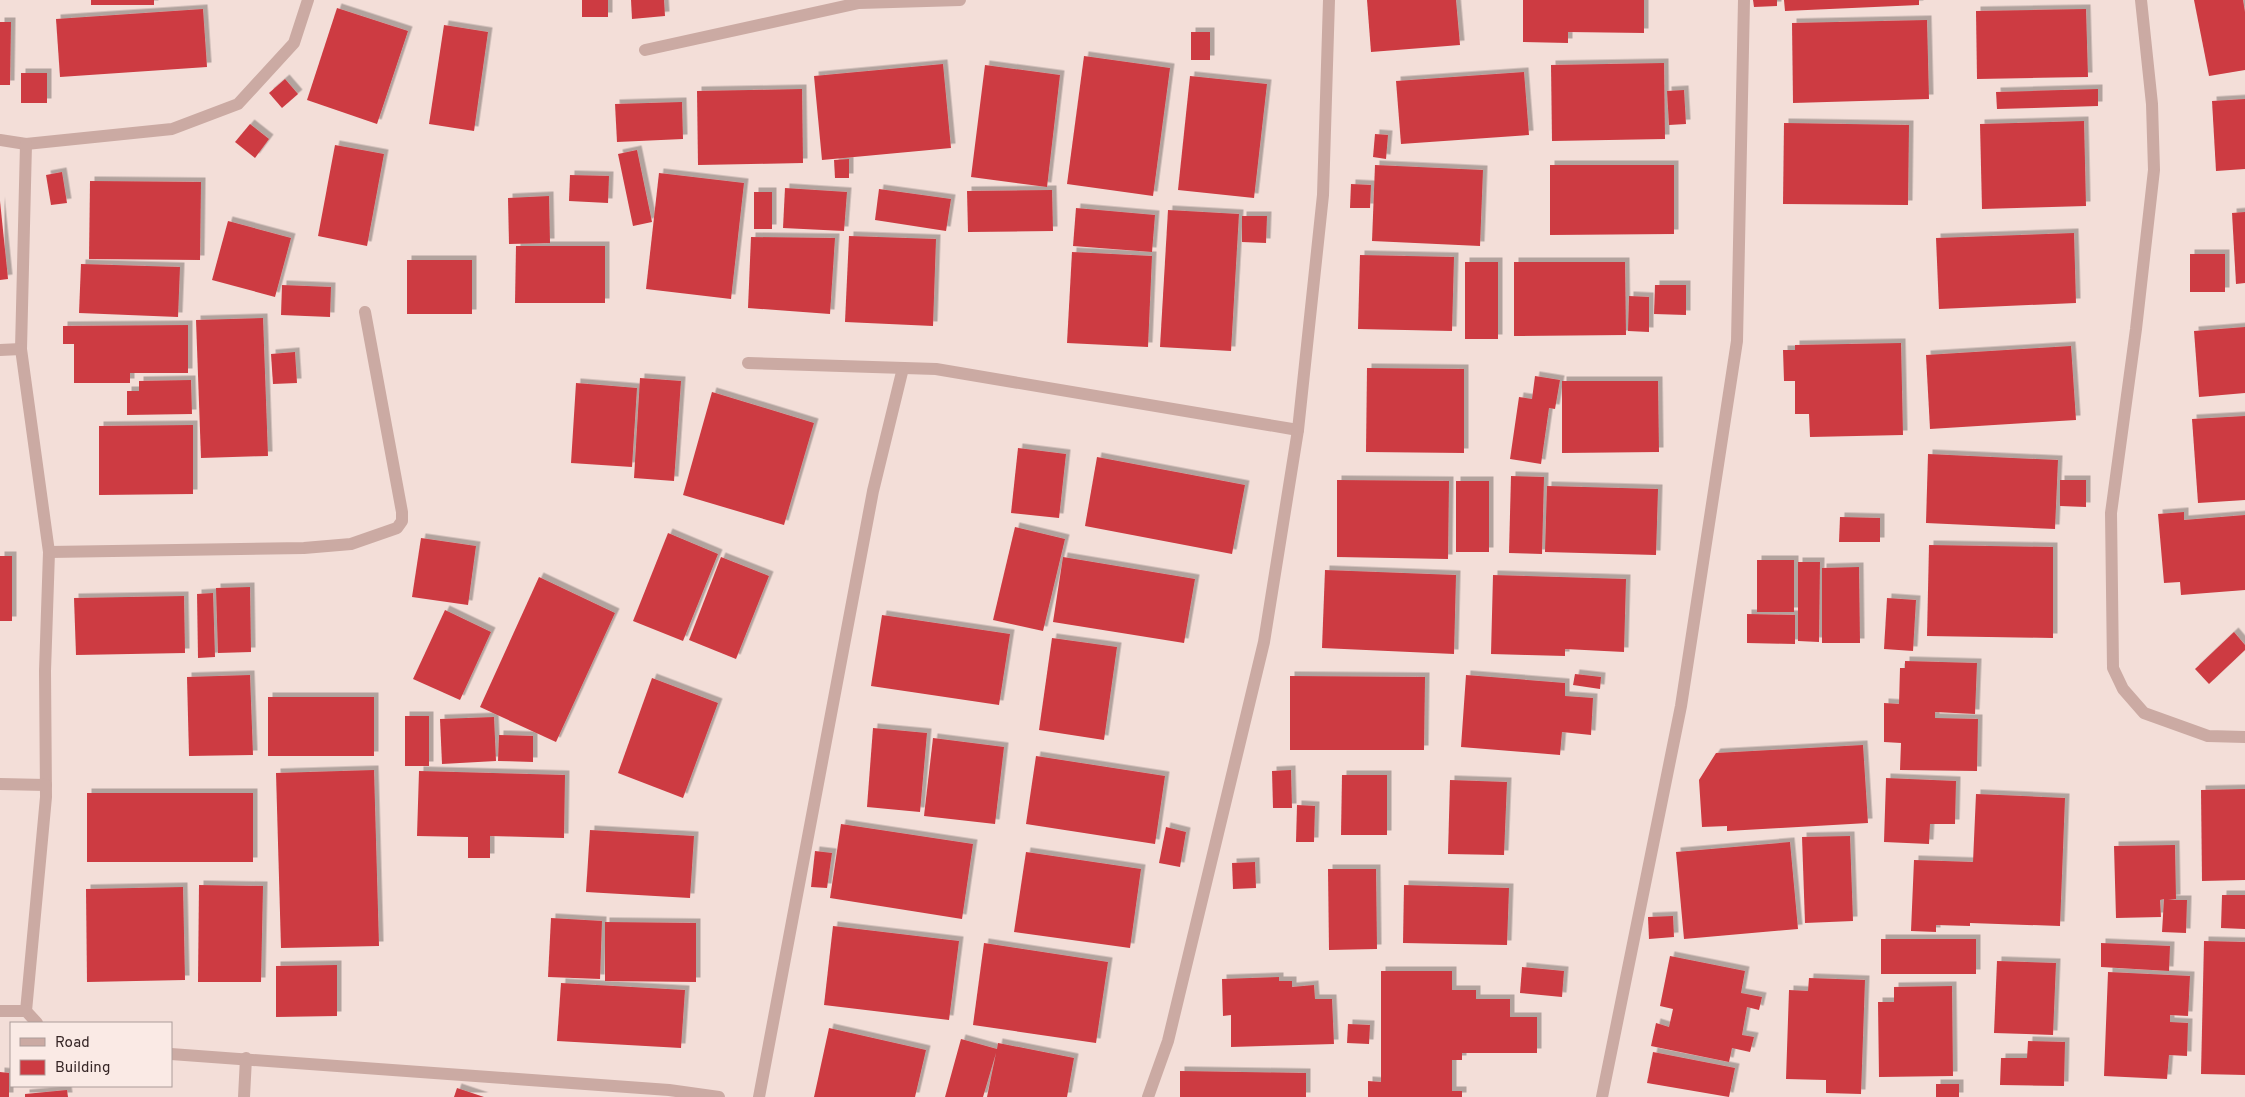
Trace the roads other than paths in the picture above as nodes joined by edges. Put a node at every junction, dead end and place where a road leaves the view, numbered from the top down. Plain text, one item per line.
1 (308, 0) edge
2 (960, 0) edge
3 (1329, 0) edge
4 (1744, 0) edge
5 (2141, 0) edge
6 (645, 50) dead end
7 (0, 140) edge
8 (26, 144) junction
9 (366, 312) dead end
10 (21, 349) junction
11 (0, 350) edge
12 (748, 363) dead end
13 (903, 368) junction
14 (1298, 430) junction
15 (50, 552) junction
16 (2245, 737) edge
17 (0, 784) edge
18 (46, 784) junction
19 (0, 1011) edge
20 (26, 1011) junction
21 (36, 1022) edge
22 (172, 1054) edge
23 (246, 1058) junction
24 (244, 1097) edge
25 (719, 1097) edge
26 (759, 1097) edge
27 (1148, 1097) edge
28 (1602, 1097) edge

1 - 8 street
2 - 6 street
3 - 14 street
4 - 28 street
5 - 16 street
7 - 8 street
8 - 10 street
9 - 15 street
10 - 11 street
10 - 15 street
12 - 13 street
13 - 14 street
13 - 26 street
14 - 27 street
15 - 18 street
17 - 18 street
18 - 20 street
19 - 20 street
20 - 21 street
22 - 23 street
23 - 24 street
23 - 25 street

